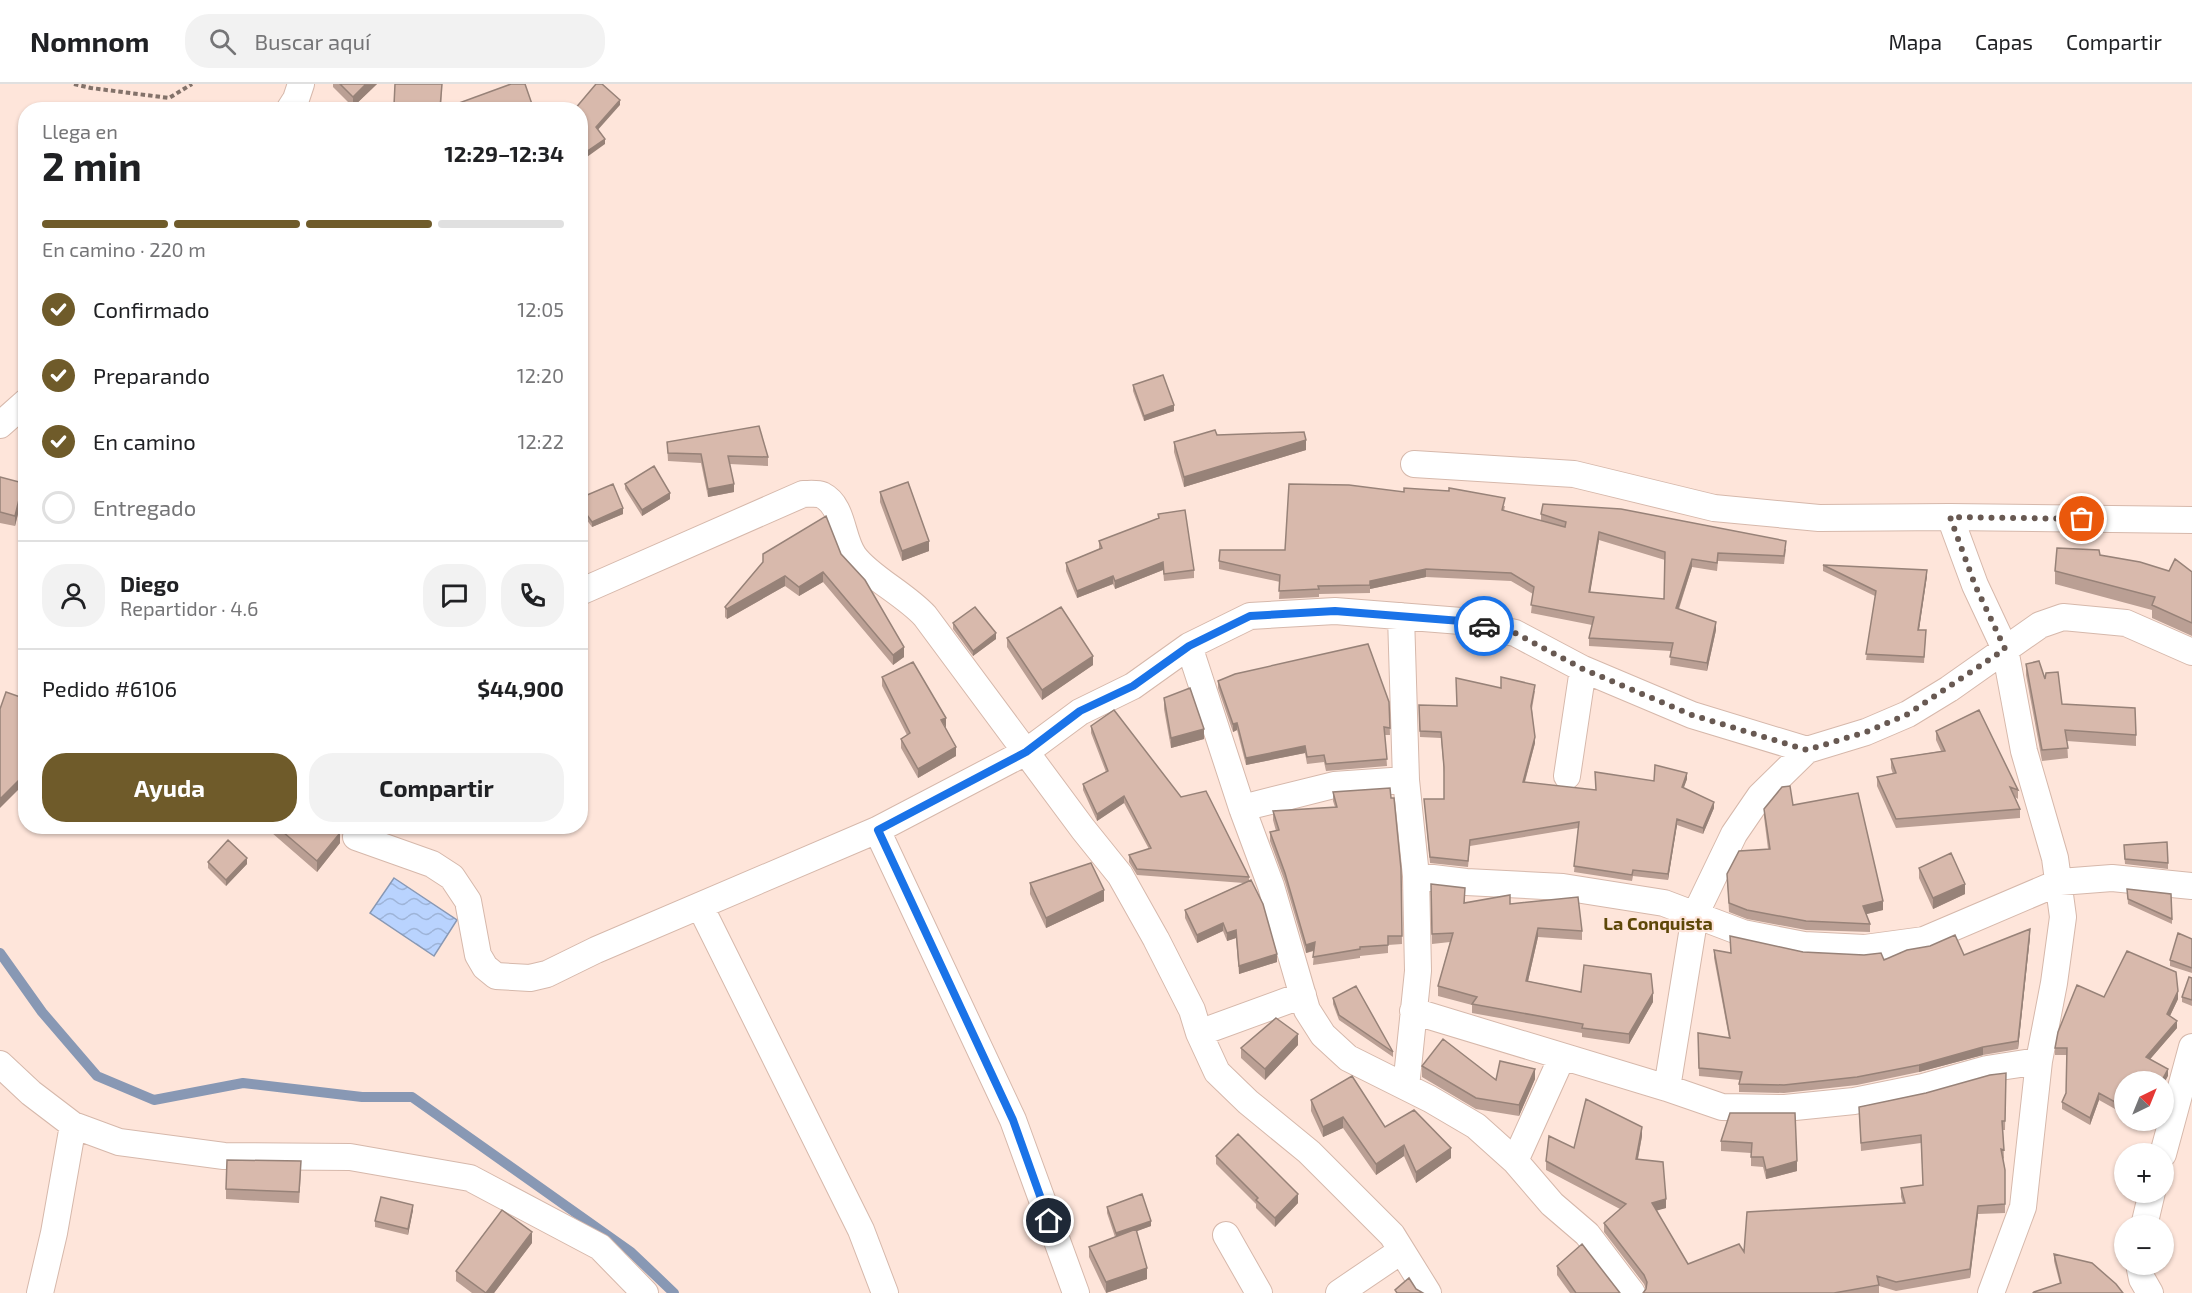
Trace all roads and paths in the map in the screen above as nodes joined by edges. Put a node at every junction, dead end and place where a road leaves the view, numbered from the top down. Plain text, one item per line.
1 (74, 84) edge
2 (192, 84) edge
3 (18, 409) edge
4 (0, 425) edge
5 (1414, 464) dead end
6 (1950, 517) junction
7 (2192, 520) edge
8 (588, 588) edge
9 (1401, 616) junction
10 (1189, 646) junction
11 (2005, 649) junction
12 (2192, 652) edge
13 (1583, 669) junction
14 (1807, 750) junction
15 (1026, 752) junction
16 (1567, 776) dead end
17 (1406, 780) junction
18 (1242, 808) junction
19 (878, 830) junction
20 (356, 837) dead end
21 (1416, 876) junction
22 (2060, 882) junction
23 (2192, 886) edge
24 (700, 906) junction
25 (1695, 915) junction
26 (1303, 995) junction
27 (1413, 1011) junction
28 (1199, 1033) junction
29 (2192, 1047) edge
30 (1562, 1058) junction
31 (2039, 1061) junction
32 (0, 1064) edge
33 (1406, 1087) junction
34 (1667, 1088) junction
35 (73, 1125) junction
36 (2166, 1143) edge
37 (1515, 1161) junction
38 (1226, 1235) dead end
39 (1401, 1251) junction
40 (2141, 1275) edge
41 (40, 1293) edge
42 (645, 1293) edge
43 (885, 1293) edge
44 (1076, 1293) edge
45 (1259, 1293) edge
46 (1339, 1293) edge
47 (1428, 1293) edge
48 (1632, 1293) edge
49 (1991, 1293) edge
50 (2150, 1293) edge

1 - 2 path
3 - 4 street
5 - 6 street
6 - 7 street
6 - 11 street
8 - 15 street
9 - 10 street
9 - 13 street
9 - 17 street
10 - 15 street
10 - 18 street
11 - 12 street
11 - 14 street
11 - 22 street
13 - 14 street
13 - 16 street
14 - 25 street
15 - 19 street
15 - 28 street
17 - 18 street
17 - 21 street
18 - 26 street
19 - 24 street
19 - 44 street
20 - 24 street
21 - 25 street
21 - 27 street
22 - 23 street
22 - 25 street
22 - 31 street
24 - 43 street
25 - 34 street
26 - 28 street
26 - 33 street
27 - 30 street
27 - 33 street
28 - 39 street
29 - 36 street
30 - 34 street
30 - 37 street
31 - 34 street
31 - 49 street
32 - 35 street
33 - 37 street
35 - 41 street
35 - 42 street
37 - 48 street
38 - 45 street
39 - 46 street
39 - 47 street
40 - 50 street

